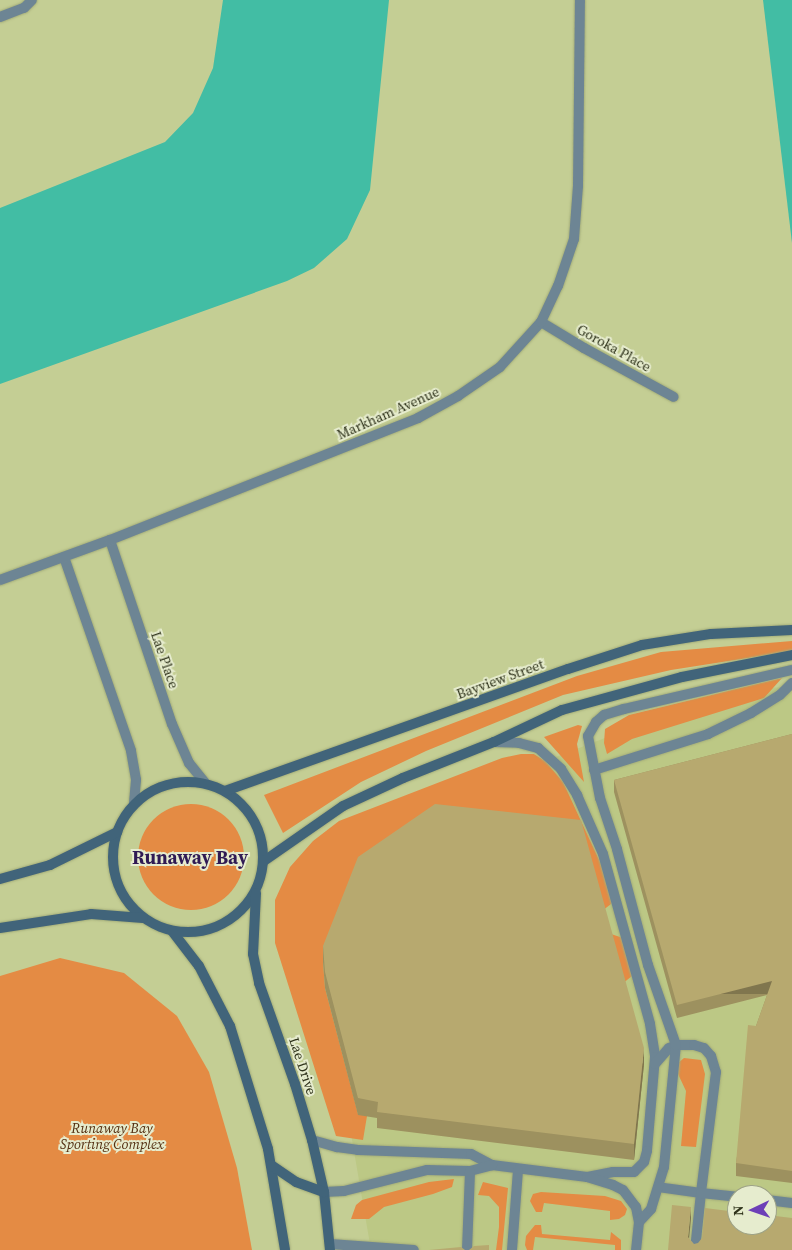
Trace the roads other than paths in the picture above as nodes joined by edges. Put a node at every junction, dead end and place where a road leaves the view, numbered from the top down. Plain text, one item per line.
1 (32, 0) edge
2 (580, 0) edge
3 (0, 18) edge
4 (541, 322) junction
5 (674, 397) dead end
6 (110, 540) junction
7 (64, 557) junction
8 (0, 580) edge
9 (792, 630) edge
10 (792, 655) edge
11 (792, 670) edge
12 (792, 683) edge
13 (494, 742) junction
14 (594, 770) junction
15 (205, 783) junction
16 (225, 791) junction
17 (134, 805) junction
18 (117, 832) junction
19 (264, 862) junction
20 (0, 879) edge
21 (256, 892) junction
22 (143, 918) junction
23 (0, 928) edge
24 (172, 931) junction
25 (676, 1045) junction
26 (655, 1064) junction
27 (312, 1140) junction
28 (271, 1165) junction
29 (492, 1165) junction
30 (518, 1170) junction
31 (470, 1171) junction
32 (587, 1177) junction
33 (658, 1187) junction
34 (324, 1192) junction
35 (701, 1193) junction
36 (727, 1196) edge
37 (777, 1201) edge
38 (792, 1203) edge
39 (639, 1222) junction
40 (330, 1247) edge
41 (285, 1250) edge
42 (414, 1250) edge
43 (466, 1250) edge
44 (512, 1250) edge
45 (636, 1250) edge
46 (695, 1250) edge

1 - 3 street
2 - 4 street, Markham Avenue
4 - 5 street, Goroka Place
4 - 6 street, Markham Avenue
6 - 7 street, Markham Avenue
6 - 15 street, Lae Place
7 - 8 street, Markham Avenue
7 - 17 street
9 - 16 main road, Bayview Street
10 - 13 main road
11 - 14 street
12 - 14 street
13 - 19 main road
13 - 26 street
14 - 25 street
15 - 16 main road
15 - 17 main road
16 - 19 main road
17 - 18 main road
18 - 20 main road
18 - 22 main road
19 - 21 main road
21 - 24 main road
21 - 27 main road, Lae Drive
22 - 23 main road
22 - 24 main road
24 - 28 main road
25 - 26 street
25 - 33 street
25 - 35 street
26 - 32 street
27 - 29 street
27 - 34 main road, Lae Drive
28 - 34 main road
28 - 41 main road
29 - 30 street
29 - 31 street
30 - 32 street
30 - 44 street
31 - 34 street
31 - 43 street
32 - 39 street
33 - 35 street
33 - 39 street
34 - 40 main road, Lae Drive
35 - 36 street
35 - 46 street
37 - 38 street
39 - 45 street
40 - 42 street

